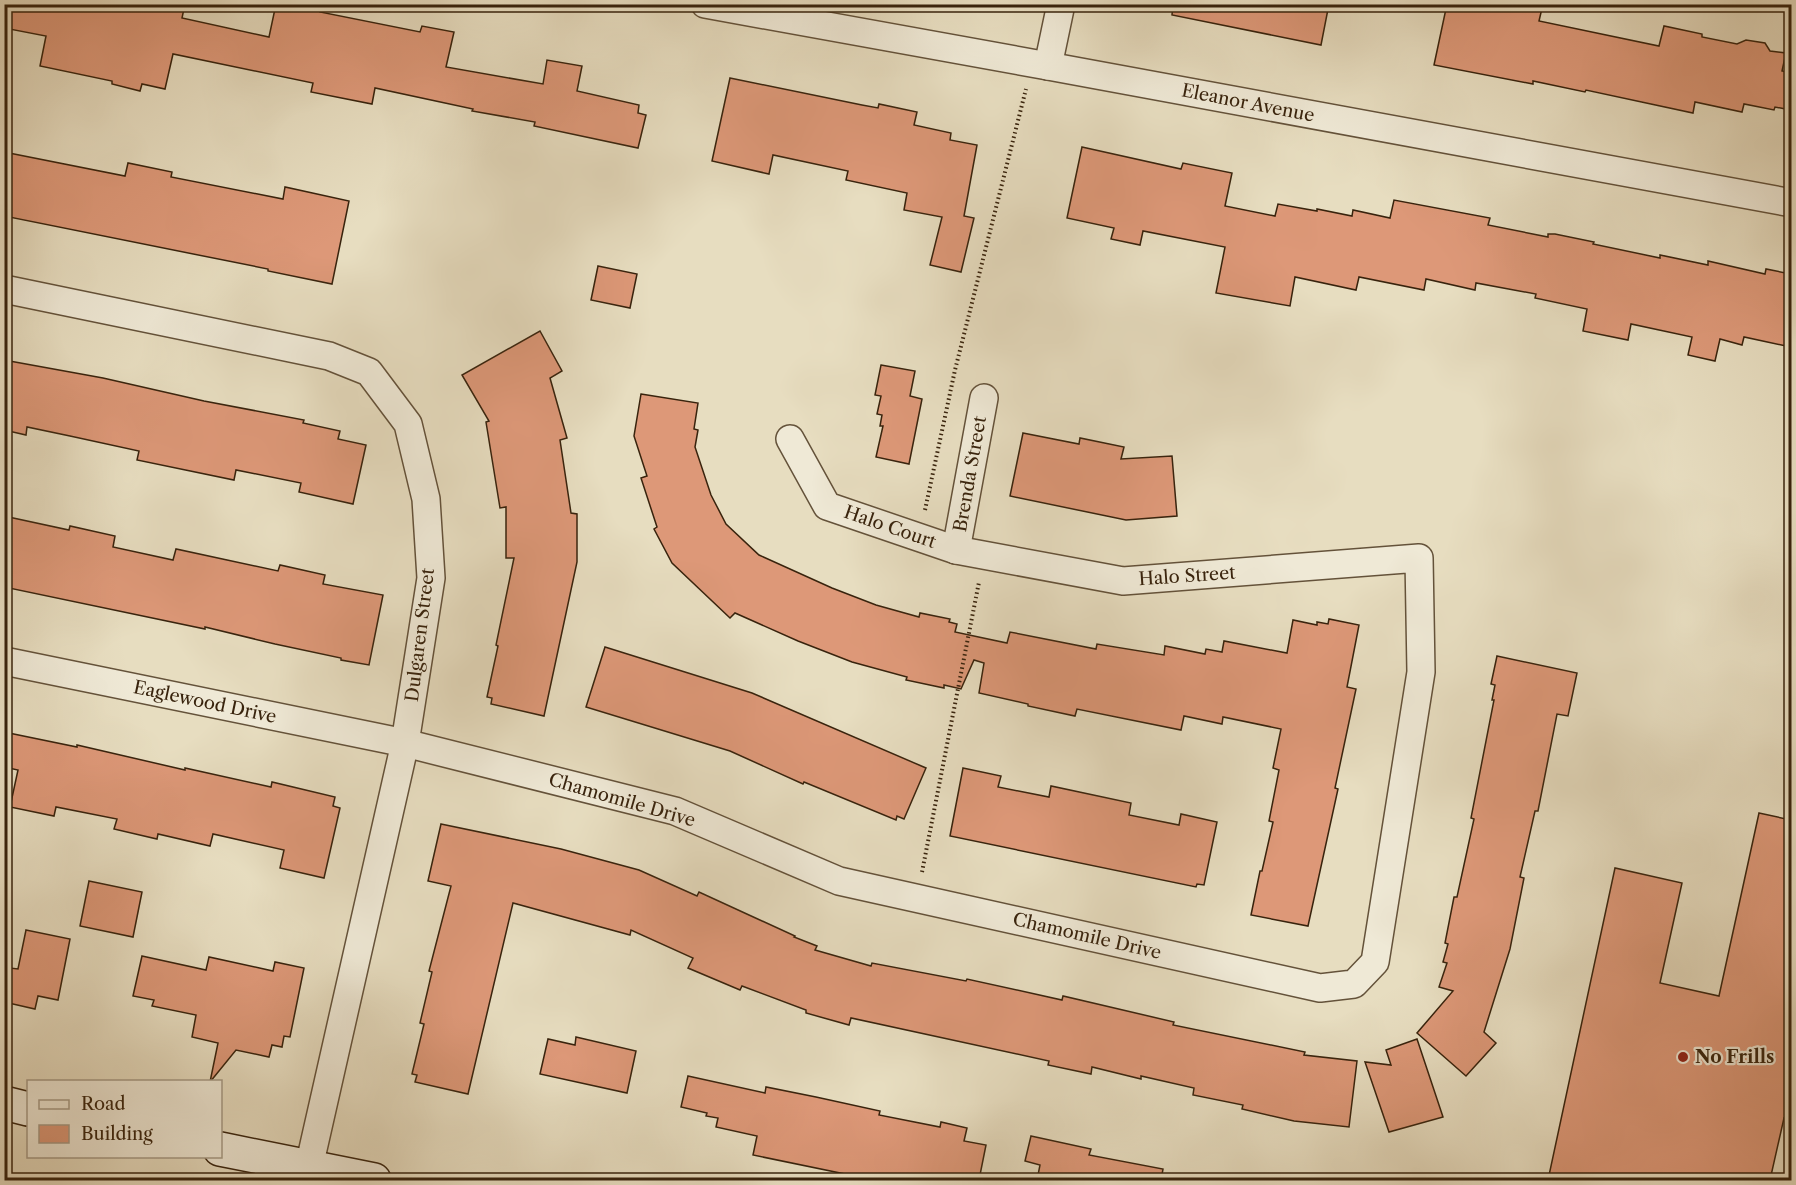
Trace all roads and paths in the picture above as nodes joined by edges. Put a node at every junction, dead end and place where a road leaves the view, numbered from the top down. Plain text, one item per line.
1 (705, 4) edge
2 (1061, 4) edge
3 (1040, 64) junction
4 (1791, 203) edge
5 (4, 289) edge
6 (984, 398) dead end
7 (790, 439) dead end
8 (919, 537) junction
9 (956, 550) junction
10 (984, 555) junction
11 (1419, 558) joint
12 (4, 660) edge
13 (405, 743) junction
14 (917, 898) junction
15 (4, 1103) edge
16 (27, 1108) edge
17 (222, 1150) edge
18 (307, 1174) edge
19 (374, 1180) edge

1 - 3 street, Eleanor Avenue
2 - 3 street
3 - 4 street, Eleanor Avenue
3 - 8 path
5 - 13 street, Dulgaren Street
6 - 9 street, Brenda Street
7 - 8 street, Halo Court
8 - 9 street, Halo Court
9 - 10 street, Halo Street
10 - 11 street, Halo Street
10 - 14 path
11 - 14 street, Chamomile Drive
12 - 13 street, Eaglewood Drive
13 - 14 street, Chamomile Drive
13 - 18 street, Dulgaren Street
15 - 16 main road
17 - 18 main road
18 - 19 main road

